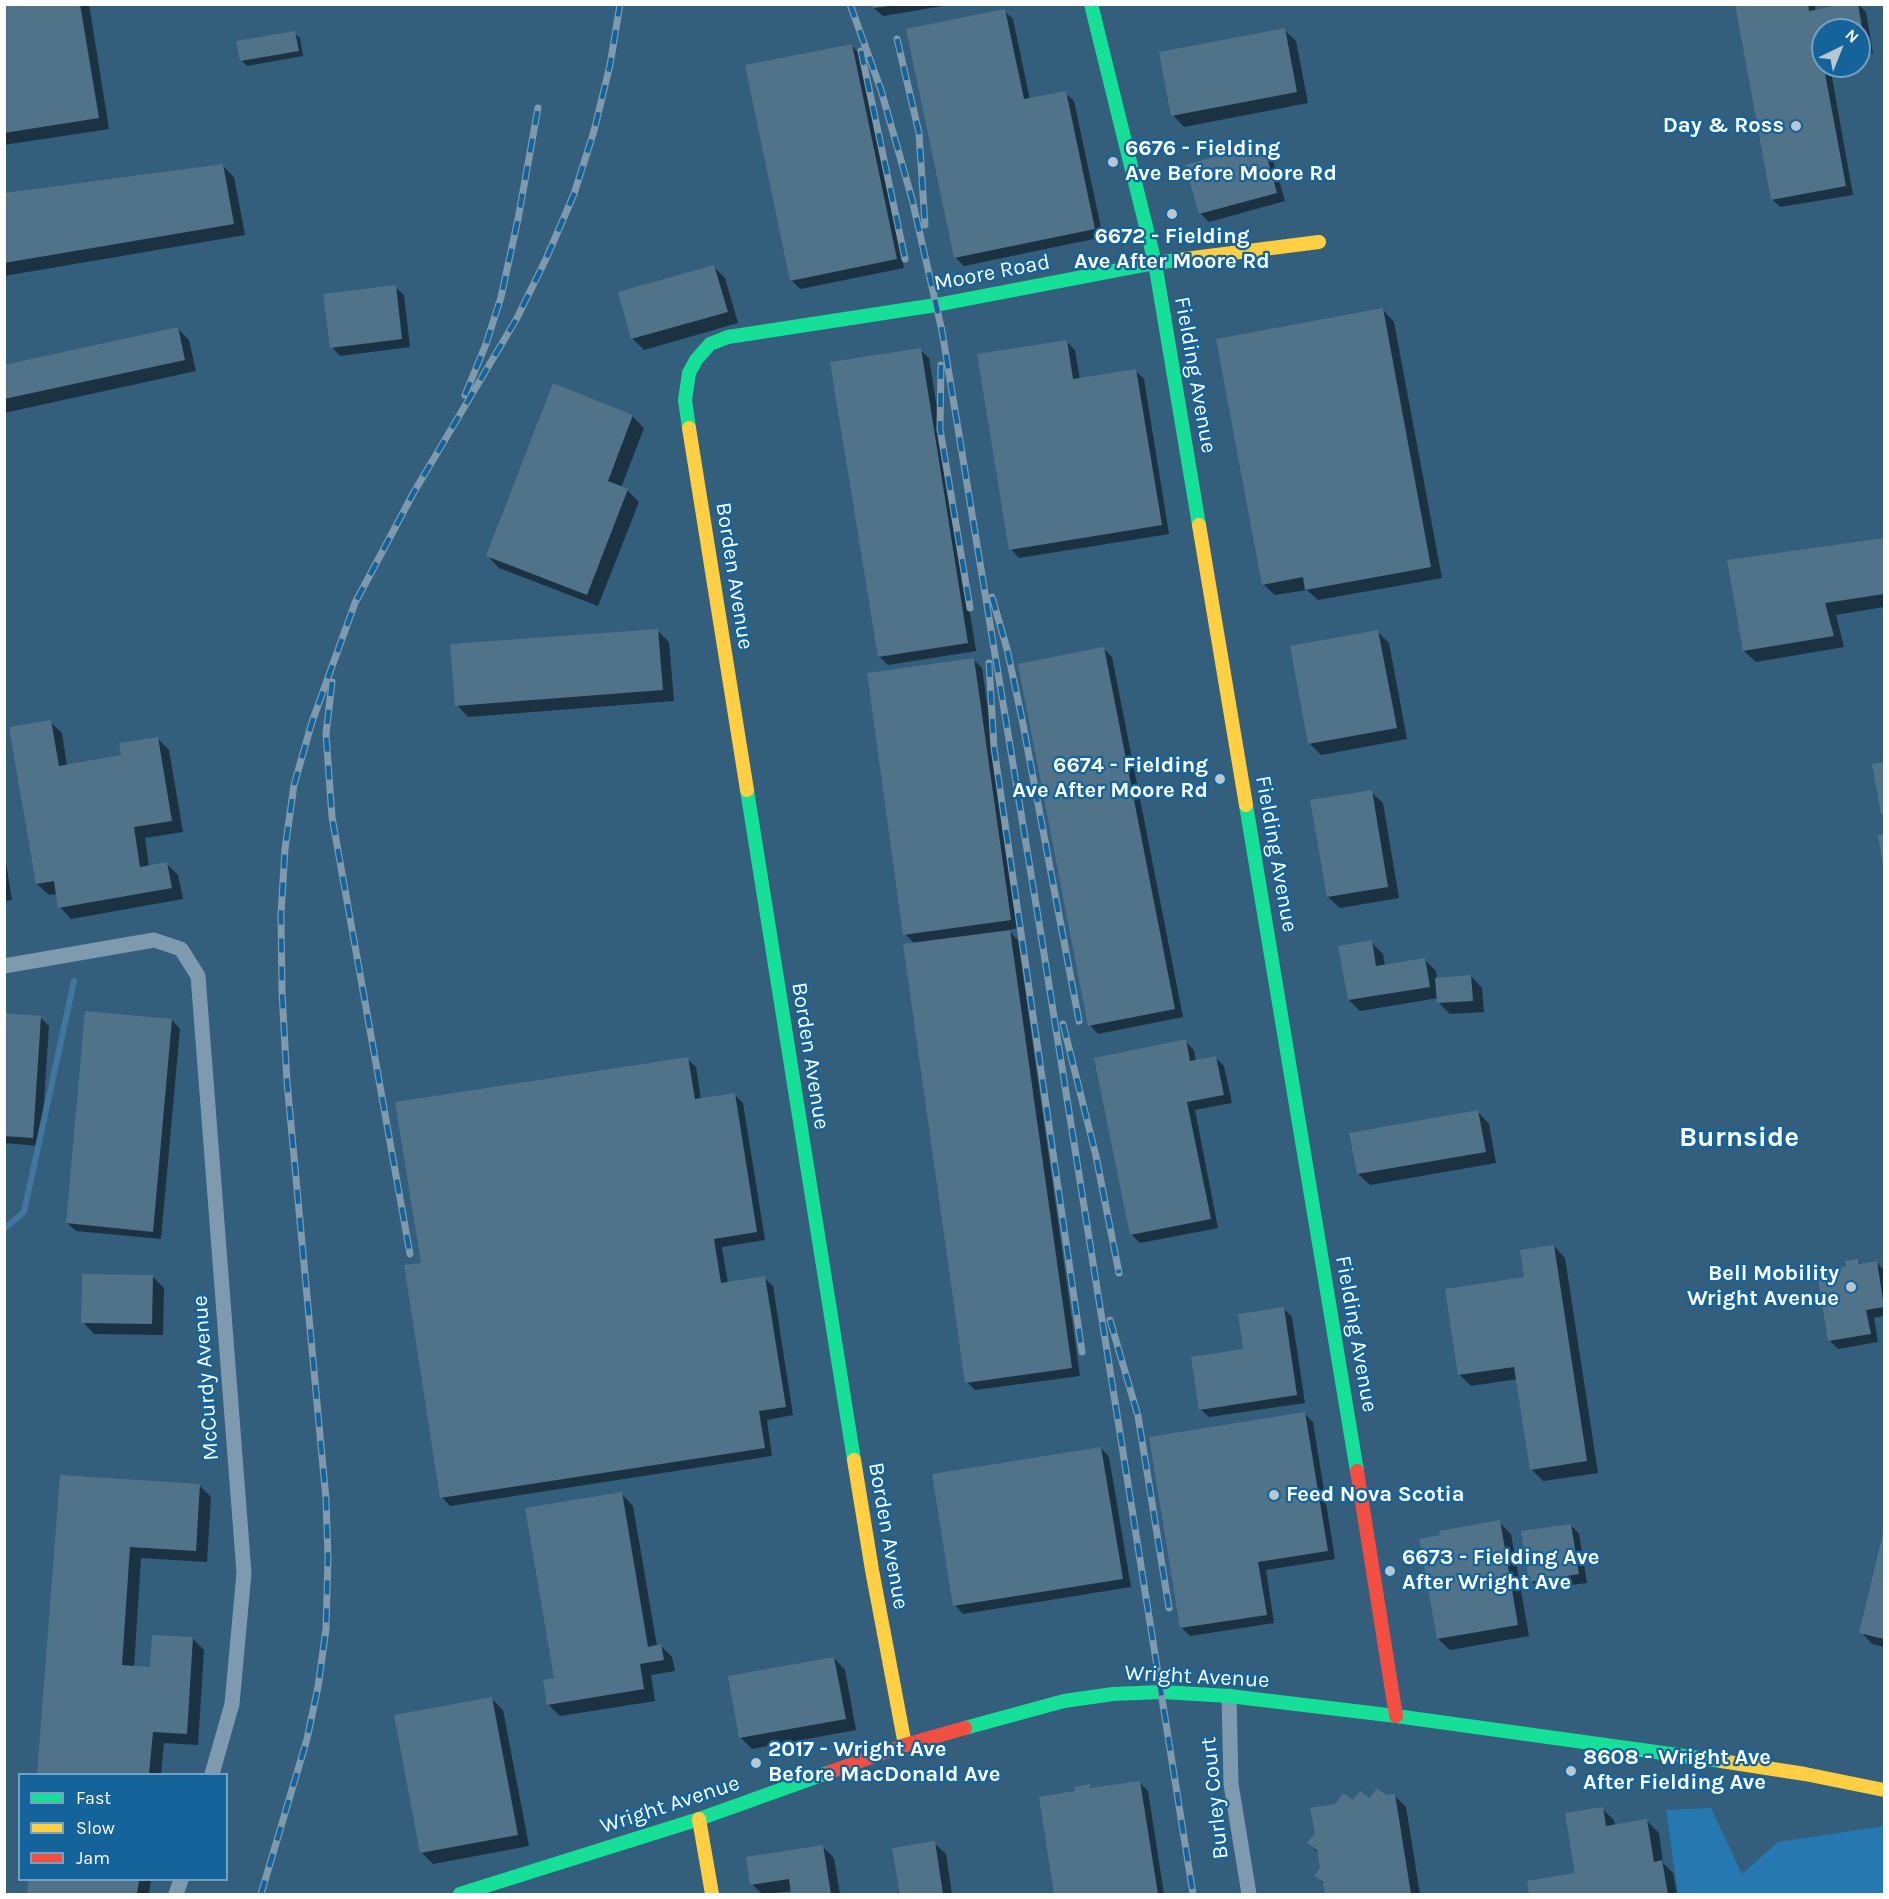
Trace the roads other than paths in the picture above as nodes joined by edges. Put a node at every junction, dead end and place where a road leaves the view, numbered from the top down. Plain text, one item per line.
1 (1091, 4) edge
2 (1318, 242) dead end
3 (1155, 263) junction
4 (689, 373) joint
5 (4, 966) edge
6 (1229, 1696) junction
7 (1396, 1716) junction
8 (905, 1745) junction
9 (212, 1773) edge
10 (1884, 1790) edge
11 (699, 1819) junction
12 (460, 1894) edge
13 (711, 1894) edge
14 (1249, 1894) edge

1 - 3 street, Fielding Avenue
2 - 3 street, Moore Road
3 - 4 street, Moore Road
3 - 7 street, Fielding Avenue
4 - 8 street, Borden Avenue
5 - 9 street, McCurdy Avenue
6 - 7 street, Wright Avenue
6 - 8 street, Wright Avenue
6 - 14 street, Burley Court
7 - 10 street, Wright Avenue
8 - 11 street, Wright Avenue
11 - 12 street, Wright Avenue
11 - 13 street

